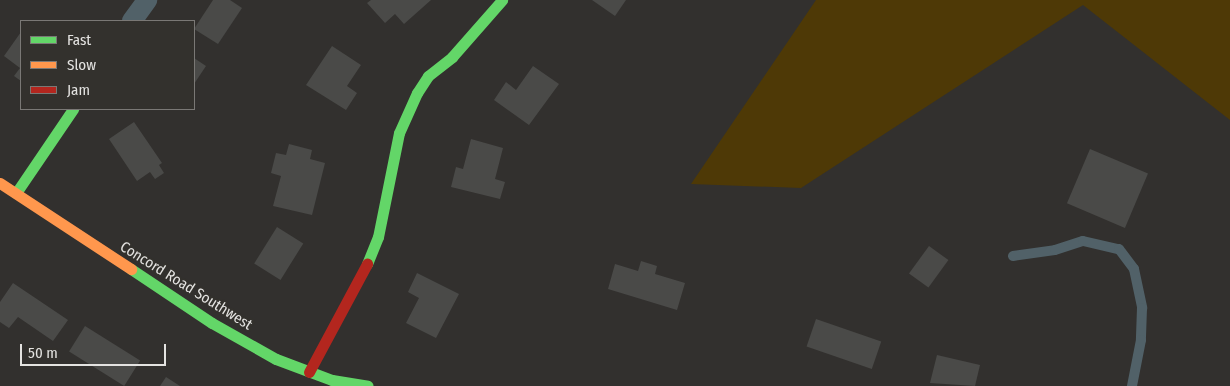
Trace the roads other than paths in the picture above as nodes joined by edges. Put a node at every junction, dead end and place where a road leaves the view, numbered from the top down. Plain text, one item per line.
1 (146, 0) edge
2 (502, 0) edge
3 (133, 20) edge
4 (72, 110) edge
5 (0, 183) edge
6 (16, 193) junction
7 (1013, 256) dead end
8 (309, 372) junction
9 (368, 386) edge
10 (1132, 386) edge

1 - 3 street
2 - 8 street
4 - 6 street
5 - 6 street, Concord Road Southwest
6 - 8 street, Concord Road Southwest
7 - 10 lane
8 - 9 street, Concord Road Southwest

